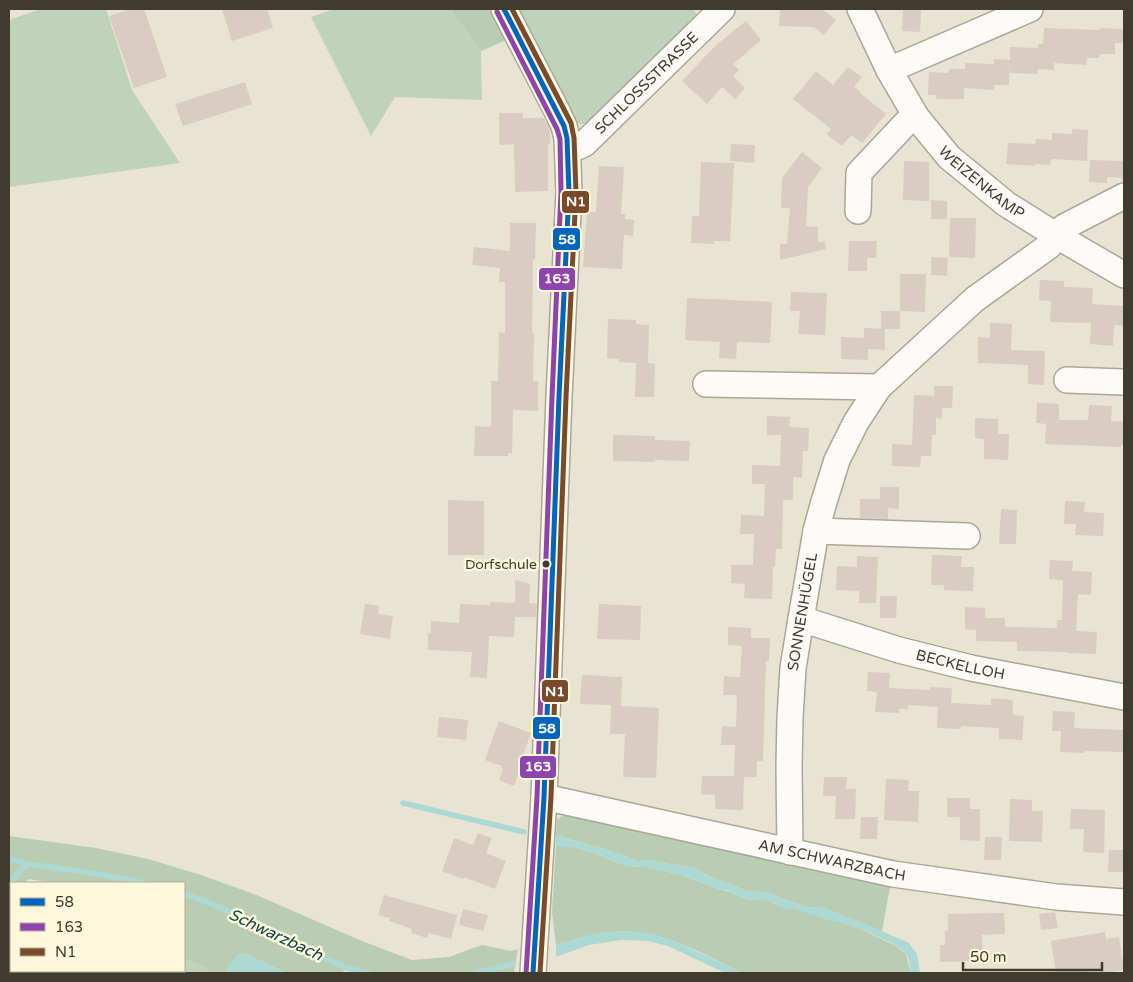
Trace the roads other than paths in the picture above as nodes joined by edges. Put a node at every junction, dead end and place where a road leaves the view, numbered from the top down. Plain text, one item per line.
1 (504, 9) edge
2 (722, 9) edge
3 (860, 9) edge
4 (1030, 9) edge
5 (889, 70) junction
6 (917, 118) junction
7 (568, 151) junction
8 (1124, 196) edge
9 (858, 211) dead end
10 (1057, 236) junction
11 (1124, 275) edge
12 (1067, 380) dead end
13 (1124, 382) edge
14 (706, 384) dead end
15 (879, 387) junction
16 (816, 531) junction
17 (967, 536) dead end
18 (800, 619) junction
19 (1124, 697) edge
20 (544, 797) junction
21 (790, 852) junction
22 (1124, 902) edge
23 (534, 973) edge

1 - 7 street
2 - 7 street, SCHLOSSSTRASSE
3 - 5 street, WEIZENKAMP
4 - 5 street
5 - 6 street, WEIZENKAMP
6 - 9 street
6 - 10 street, WEIZENKAMP
7 - 20 street
8 - 10 street
10 - 11 street, WEIZENKAMP
10 - 15 street, SONNENHÜGEL
12 - 13 street
14 - 15 street
15 - 16 street, SONNENHÜGEL
16 - 17 street
16 - 18 street, SONNENHÜGEL
18 - 19 street, BECKELLOH
18 - 21 street, SONNENHÜGEL
20 - 21 street, AM SCHWARZBACH
20 - 23 street
21 - 22 street, AM SCHWARZBACH

